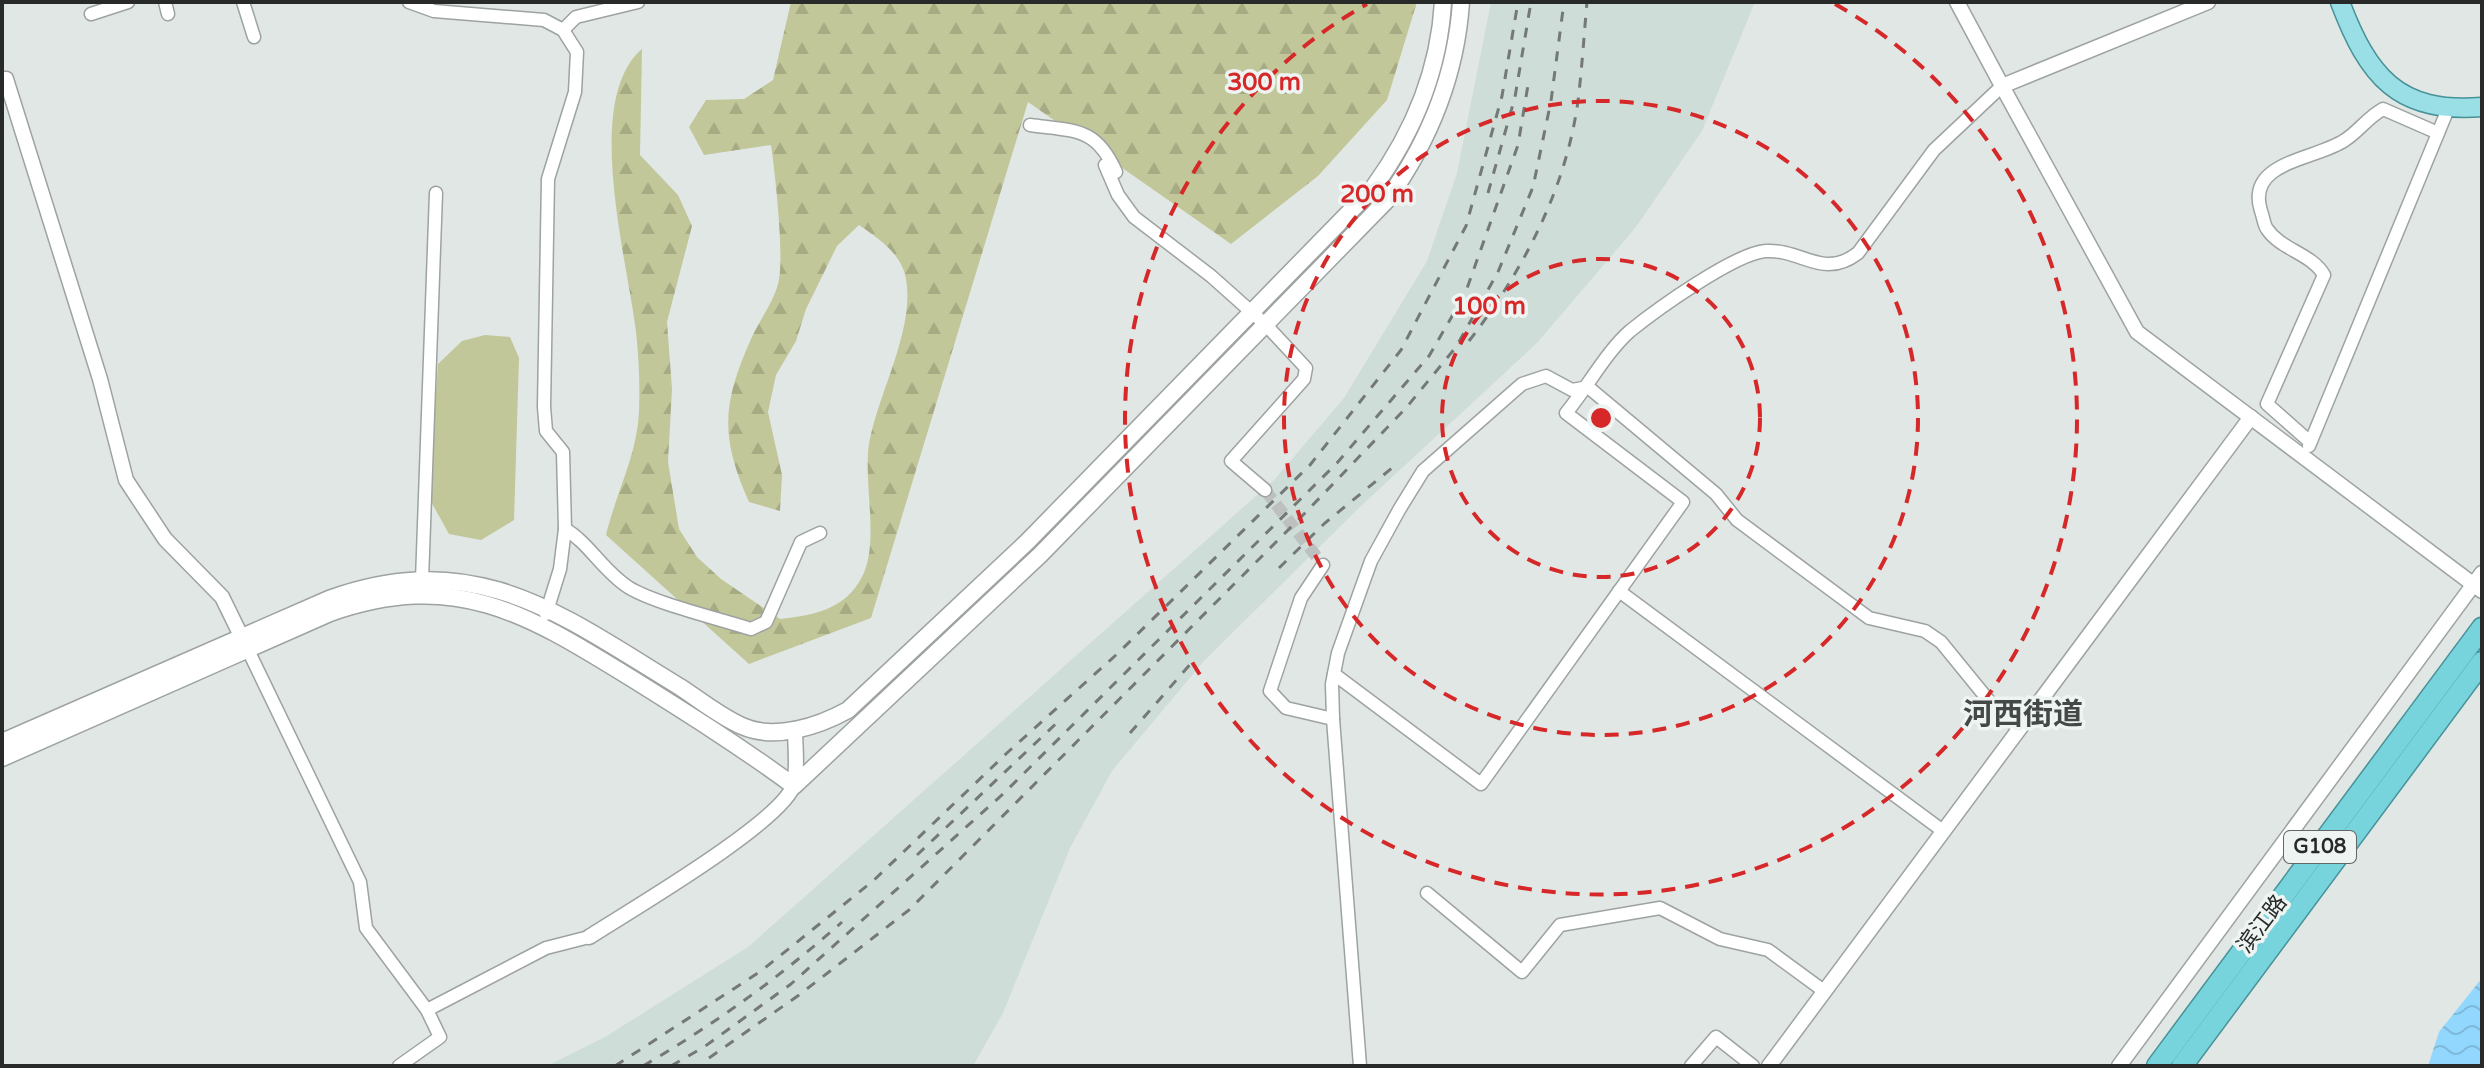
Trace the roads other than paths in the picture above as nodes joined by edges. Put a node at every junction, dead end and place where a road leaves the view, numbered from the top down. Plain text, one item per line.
1 (128, 2) edge
2 (243, 2) edge
3 (409, 2) edge
4 (638, 2) edge
5 (1443, 2) edge
6 (1461, 2) edge
7 (1957, 2) edge
8 (2208, 2) edge
9 (2340, 2) edge
10 (91, 14) dead end
11 (563, 30) junction
12 (254, 37) dead end
13 (3, 74) edge
14 (2002, 86) junction
15 (2482, 107) edge
16 (2448, 109) junction
17 (1030, 125) dead end
18 (2438, 133) junction
19 (1105, 165) dead end
20 (436, 193) dead end
21 (1161, 236) junction
22 (1253, 313) junction
23 (1266, 325) junction
24 (1588, 387) junction
25 (2251, 417) junction
26 (2310, 442) junction
27 (2304, 457) junction
28 (1265, 490) tunnel mouth
29 (565, 529) junction
30 (820, 533) dead end
31 (1323, 565) dead end
32 (422, 580) junction
33 (2480, 583) edge
34 (1619, 591) junction
35 (548, 608) junction
36 (543, 625) junction
37 (2482, 628) edge
38 (245, 644) junction
39 (2482, 662) edge
40 (1334, 674) junction
41 (1333, 719) junction
42 (795, 729) junction
43 (2020, 729) junction
44 (2, 742) edge
45 (2, 758) edge
46 (794, 786) junction
47 (1943, 831) junction
48 (1427, 893) dead end
49 (589, 937) joint
50 (1824, 991) junction
51 (427, 1010) junction
52 (399, 1066) edge
53 (1360, 1066) edge
54 (1691, 1066) edge
55 (1753, 1066) edge
56 (1769, 1066) edge
57 (2119, 1066) edge
58 (2157, 1066) edge
59 (2182, 1066) edge

1 - 10 street
2 - 12 street
3 - 11 street
4 - 11 street
5 - 22 main road
6 - 23 main road
7 - 14 street
8 - 14 street
9 - 16 main road
11 - 29 street
13 - 38 street
14 - 24 street
14 - 25 street
15 - 16 main road
16 - 18 street
17 - 21 street
18 - 26 street
18 - 26 street
19 - 21 street
20 - 32 street
21 - 22 street
22 - 23 street
22 - 42 main road
23 - 28 street
23 - 46 main road
24 - 34 street
24 - 40 street
24 - 43 street
25 - 27 street
25 - 43 street
26 - 27 street
27 - 33 street
29 - 30 street
29 - 35 street
31 - 41 street
32 - 35 main road
32 - 38 main road
33 - 57 street
34 - 40 street
34 - 47 street
35 - 36 street
35 - 42 main road
36 - 38 main road
36 - 46 main road
37 - 58 highway, 滨江路 / G108
38 - 44 main road
38 - 45 main road
38 - 51 street
39 - 59 highway, 滨江路 / G108
40 - 41 street
41 - 53 street
42 - 46 street
43 - 47 street
46 - 49 street
47 - 50 street
48 - 50 street
49 - 51 street
50 - 56 street
51 - 52 street
54 - 55 street

